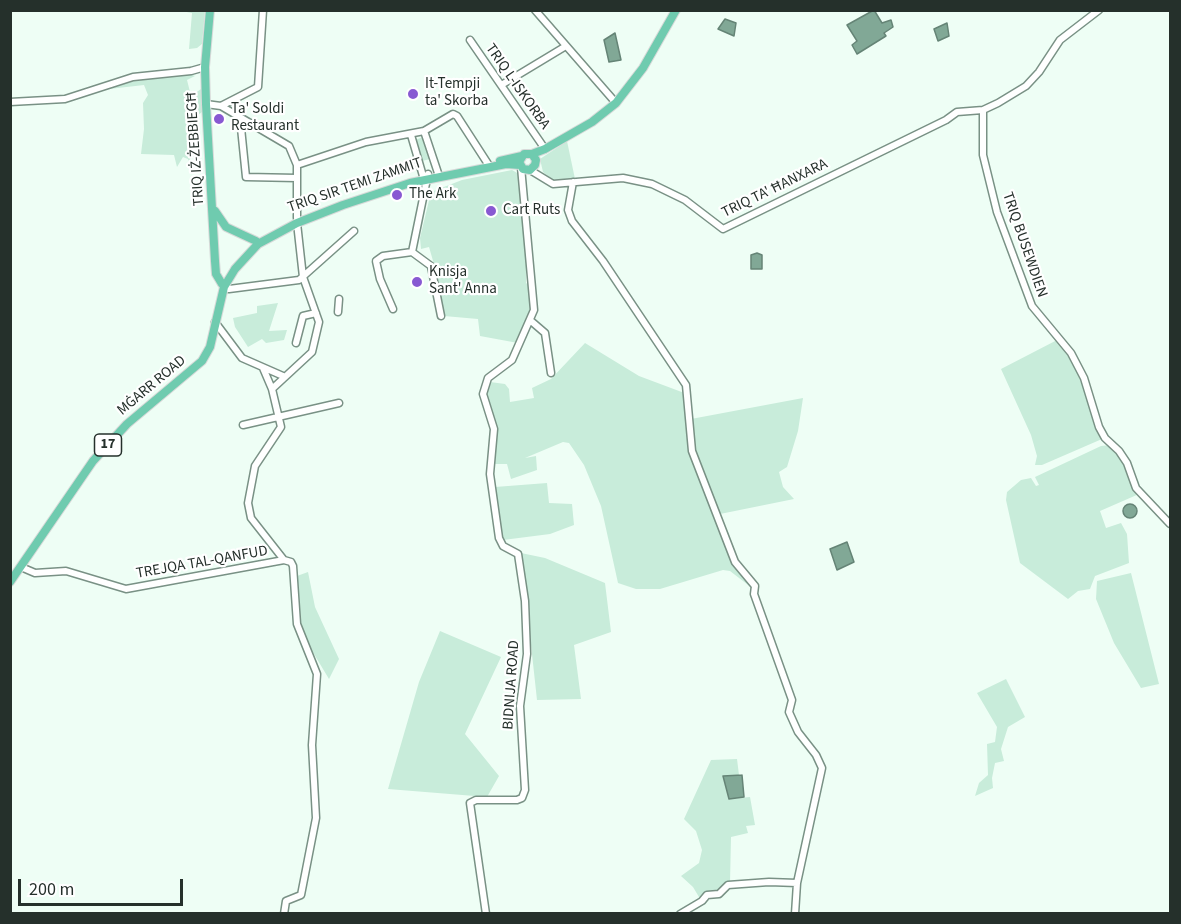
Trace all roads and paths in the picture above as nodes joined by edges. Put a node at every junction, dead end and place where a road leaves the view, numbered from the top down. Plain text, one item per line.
1 (210, 10) edge
2 (263, 10) edge
3 (535, 10) edge
4 (676, 10) edge
5 (1099, 10) edge
6 (470, 40) dead end
7 (566, 46) junction
8 (205, 67) junction
9 (502, 84) junction
10 (10, 102) edge
11 (616, 103) junction
12 (206, 105) junction
13 (221, 106) junction
14 (983, 110) junction
15 (240, 118) junction
16 (424, 131) junction
17 (411, 135) junction
18 (545, 148) junction
19 (522, 156) junction
20 (535, 159) junction
21 (488, 164) junction
22 (297, 165) junction
23 (525, 168) junction
24 (438, 173) junction
25 (427, 176) junction
26 (297, 178) junction
27 (542, 178) junction
28 (573, 182) junction
29 (213, 206) junction
30 (297, 221) junction
31 (226, 227) junction
32 (354, 231) dead end
33 (214, 233) junction
34 (256, 241) junction
35 (412, 252) junction
36 (303, 277) junction
37 (223, 286) junction
38 (339, 299) dead end
39 (393, 309) dead end
40 (338, 312) dead end
41 (316, 313) junction
42 (441, 316) dead end
43 (531, 321) junction
44 (215, 322) junction
45 (296, 343) dead end
46 (263, 368) junction
47 (551, 373) dead end
48 (283, 376) junction
49 (272, 389) junction
50 (339, 403) dead end
51 (277, 416) junction
52 (243, 425) dead end
53 (1170, 524) edge
54 (284, 560) junction
55 (21, 567) junction
56 (10, 574) edge
57 (10, 582) edge
58 (797, 883) junction
59 (284, 914) edge
60 (486, 914) edge
61 (680, 914) edge
62 (795, 914) edge

1 - 8 main road, TRIQ IŻ-ŻEBBIEGĦ / 17
2 - 13 street
3 - 7 street
4 - 11 main road
5 - 14 street
6 - 9 street, TRIQ L-ISKORBA
7 - 9 street
7 - 11 street
8 - 10 street
8 - 12 main road, TRIQ IŻ-ŻEBBIEGĦ / 17
9 - 18 street, TRIQ L-ISKORBA
11 - 18 main road
12 - 13 street
12 - 29 main road, TRIQ IŻ-ŻEBBIEGĦ / 17
13 - 15 street
14 - 28 street, TRIQ TA' ĦANXARA
14 - 53 street, TRIQ BUSEWDIEN
15 - 22 street
15 - 26 street
16 - 17 street
16 - 21 street
16 - 24 street
17 - 22 street
17 - 25 street
18 - 20 main road
19 - 20 main road, TRIQ SIR TEMI ZAMMIT
19 - 21 main road, TRIQ SIR TEMI ZAMMIT
19 - 23 main road
20 - 23 main road
20 - 27 street
21 - 24 main road, TRIQ SIR TEMI ZAMMIT
22 - 26 street
23 - 25 main road, TRIQ SIR TEMI ZAMMIT
23 - 27 street, TRIQ TA' ĦANXARA
23 - 43 street, BIDNIJA ROAD
24 - 25 main road, TRIQ SIR TEMI ZAMMIT
25 - 30 main road, TRIQ SIR TEMI ZAMMIT
25 - 35 street
26 - 30 street
27 - 28 street, TRIQ TA' ĦANXARA
28 - 58 street
29 - 31 main road, 17
29 - 33 main road, TRIQ IŻ-ŻEBBIEGĦ / 17
30 - 34 main road, TRIQ SIR TEMI ZAMMIT
30 - 36 street
30 - 37 main road, TRIQ SIR TEMI ZAMMIT
31 - 33 main road
31 - 34 main road
32 - 36 street
33 - 37 main road, TRIQ IŻ-ŻEBBIEGĦ / 17
34 - 37 main road, TRIQ SIR TEMI ZAMMIT
35 - 39 street
35 - 42 street
36 - 37 street
36 - 41 street
37 - 44 main road, MĠARR ROAD / 17
37 - 56 main road, MĠARR ROAD / 17
38 - 40 street
41 - 45 street
41 - 48 street
43 - 47 street
43 - 60 street, BIDNIJA ROAD
44 - 46 street
44 - 55 main road, MĠARR ROAD / 17
46 - 48 street
46 - 49 street
48 - 49 street
49 - 51 street
50 - 51 street
51 - 52 street
51 - 54 street
54 - 55 street, TREJQA TAL-QANFUD
54 - 59 street
55 - 57 main road, MĠARR ROAD / 17
58 - 61 street
58 - 62 street

